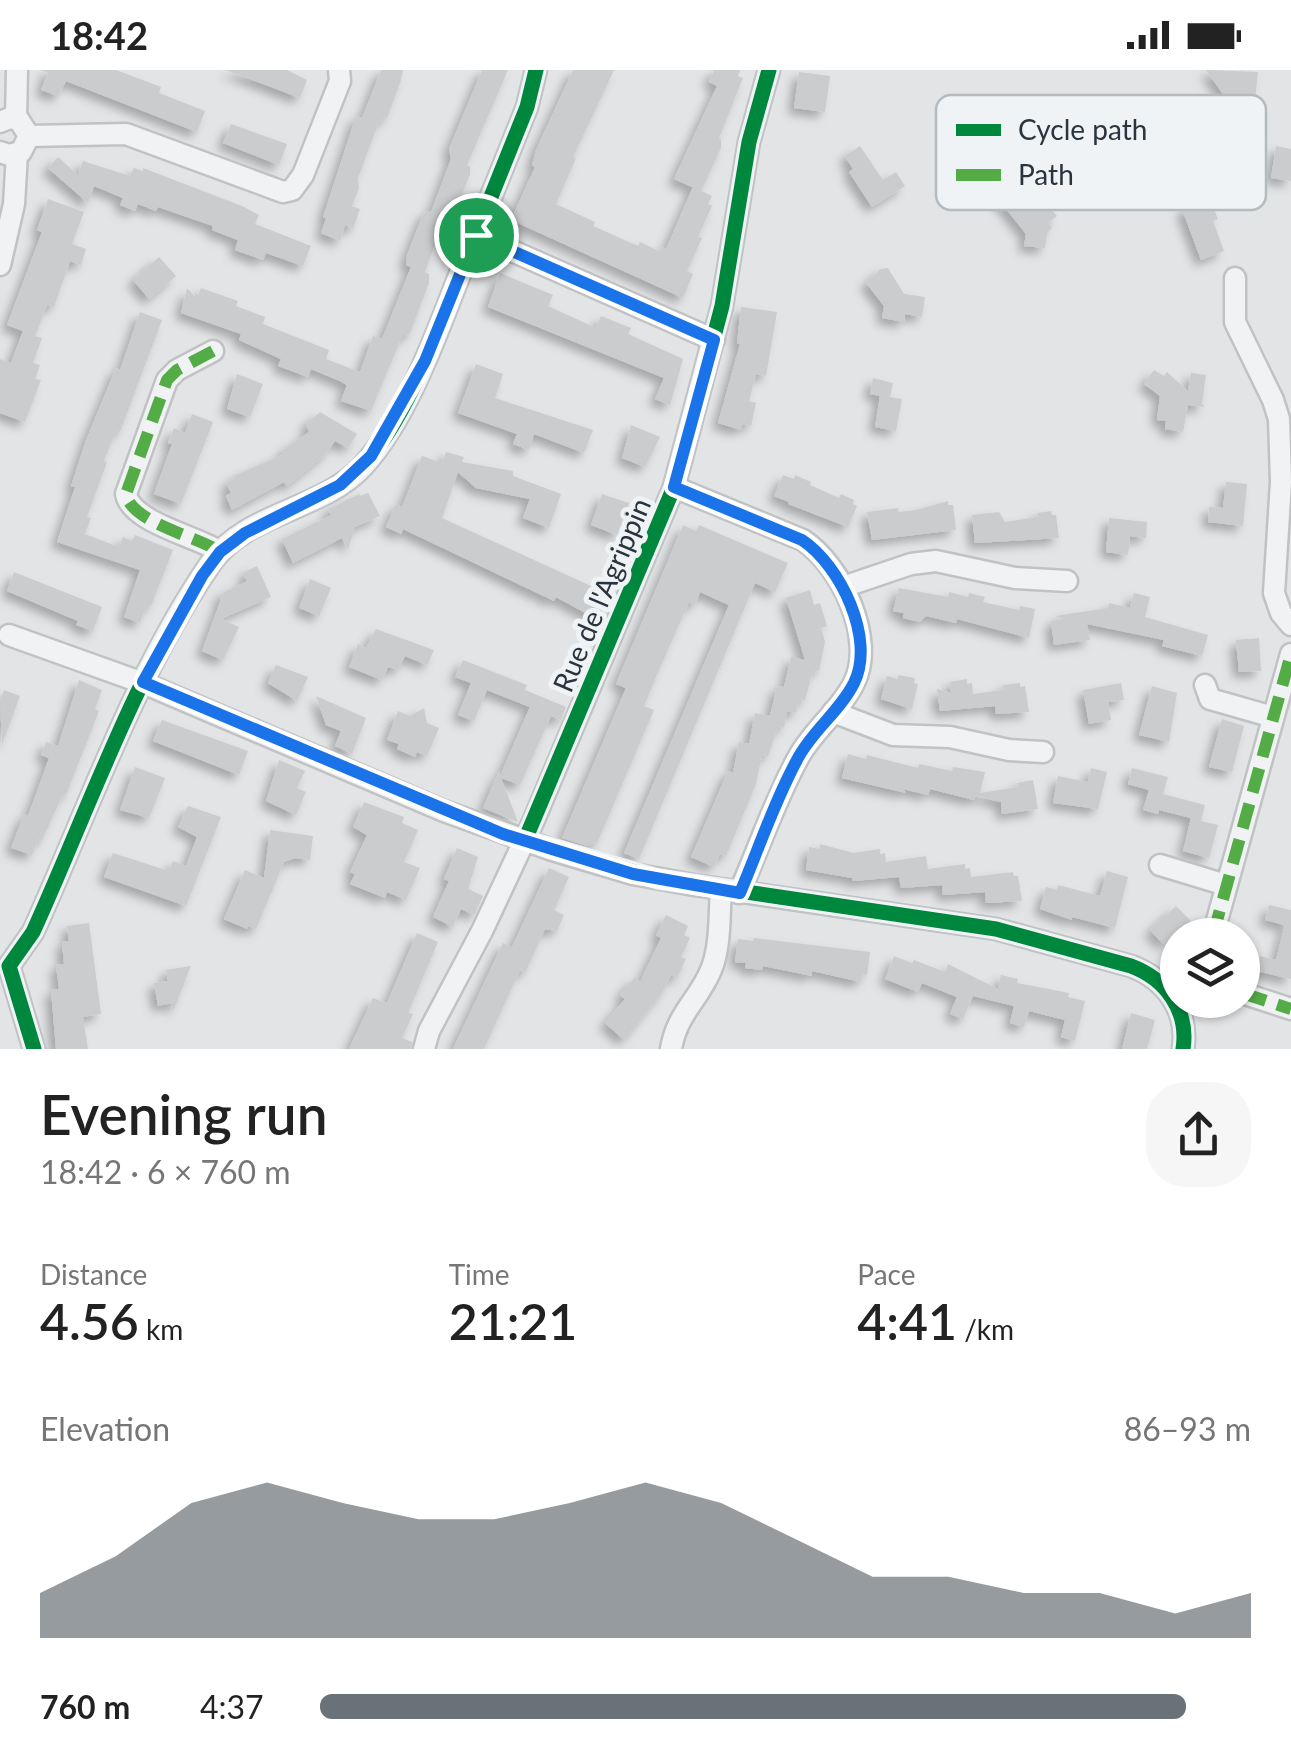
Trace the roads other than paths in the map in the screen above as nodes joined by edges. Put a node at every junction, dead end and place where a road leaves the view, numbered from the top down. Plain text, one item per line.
1 (17, 70) edge
2 (339, 70) edge
3 (536, 70) edge
4 (770, 70) edge
5 (12, 136) edge
6 (476, 235) junction
7 (0, 266) edge
8 (1236, 278) dead end
9 (714, 340) junction
10 (213, 351) dead end
11 (674, 487) junction
12 (220, 552) junction
13 (1067, 581) dead end
14 (843, 587) junction
15 (1291, 625) edge
16 (9, 635) dead end
17 (1291, 654) edge
18 (143, 682) junction
19 (1205, 685) dead end
20 (833, 712) junction
21 (1273, 718) junction
22 (1043, 752) dead end
23 (525, 840) junction
24 (1160, 865) dead end
25 (1226, 885) junction
26 (730, 891) junction
27 (1217, 918) edge
28 (5, 962) edge
29 (1160, 982) edge
30 (1260, 999) edge
31 (1291, 1008) edge
32 (1182, 1018) edge
33 (34, 1049) edge
34 (424, 1049) edge
35 (672, 1049) edge
36 (1183, 1049) edge

1 - 5 street
2 - 5 street
3 - 6 street
4 - 9 street, Rue de l'Agrippin
5 - 7 street
6 - 9 street
6 - 12 street
8 - 15 street
9 - 11 street, Rue de l'Agrippin
10 - 12 street
11 - 14 street
11 - 23 street, Rue de l'Agrippin
12 - 18 street
13 - 14 street
14 - 20 street
16 - 18 street
17 - 21 street
18 - 23 street
18 - 28 street
19 - 21 street
20 - 22 street
20 - 26 street
21 - 25 street
23 - 26 street
23 - 34 street, Rue de l'Agrippin
24 - 25 street
25 - 27 street
26 - 29 street
26 - 35 street
28 - 33 street
30 - 31 street
32 - 36 street

